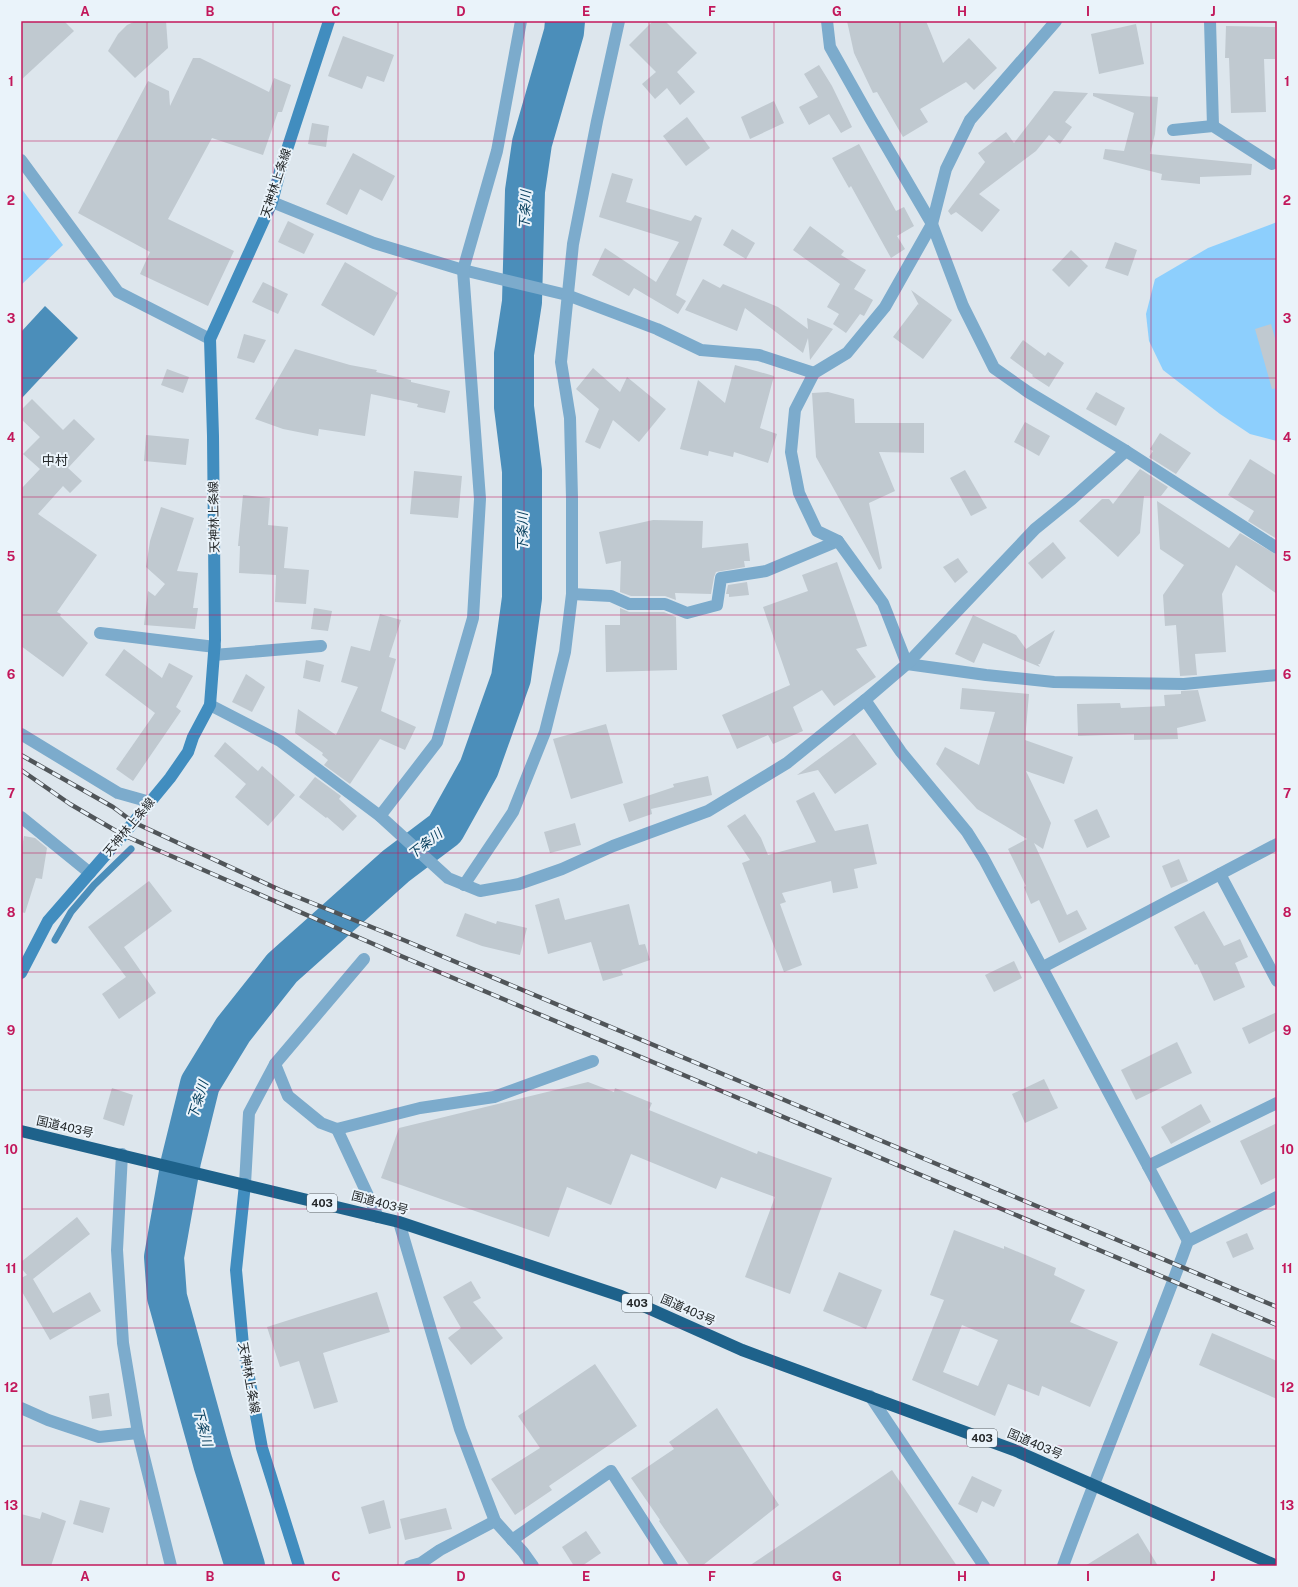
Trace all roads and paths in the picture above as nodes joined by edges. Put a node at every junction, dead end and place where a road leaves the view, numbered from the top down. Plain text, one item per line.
1 (329, 21) edge
2 (521, 21) edge
3 (619, 21) edge
4 (827, 21) edge
5 (1056, 21) edge
6 (1210, 21) edge
7 (1213, 126) junction
8 (1172, 130) dead end
9 (21, 160) edge
10 (1272, 164) dead end
11 (272, 202) junction
12 (932, 224) junction
13 (463, 270) junction
14 (567, 295) junction
15 (210, 339) junction
16 (814, 373) junction
17 (1126, 451) junction
18 (838, 541) junction
19 (1277, 548) edge
20 (572, 594) junction
21 (100, 633) dead end
22 (320, 646) dead end
23 (214, 651) junction
24 (907, 664) junction
25 (1277, 675) edge
26 (865, 700) junction
27 (210, 705) junction
28 (21, 734) edge
29 (150, 802) junction
30 (380, 816) junction
31 (21, 817) edge
32 (1277, 844) edge
33 (90, 873) junction
34 (1220, 874) junction
35 (464, 884) junction
36 (364, 960) dead end
37 (1042, 967) junction
38 (21, 973) edge
39 (1277, 981) edge
40 (593, 1061) dead end
41 (275, 1064) junction
42 (1277, 1103) edge
43 (337, 1129) junction
44 (21, 1131) edge
45 (122, 1154) junction
46 (1148, 1166) junction
47 (245, 1184) junction
48 (1277, 1197) edge
49 (378, 1217) junction
50 (399, 1222) junction
51 (1188, 1241) junction
52 (870, 1396) junction
53 (21, 1408) edge
54 (138, 1433) junction
55 (1093, 1484) junction
56 (495, 1521) junction
57 (512, 1540) junction
58 (171, 1566) edge
59 (299, 1566) edge
60 (410, 1566) edge
61 (533, 1566) edge
62 (672, 1566) edge
63 (984, 1566) edge
64 (1063, 1566) edge
65 (1277, 1566) edge

1 - 11 main road, 天神林上条線
2 - 13 street
3 - 14 street
4 - 12 street
5 - 12 street
6 - 7 street
7 - 8 street
7 - 10 street
9 - 15 street
11 - 13 street
11 - 15 main road, 天神林上条線
12 - 16 street
12 - 17 street
13 - 14 street
13 - 30 street
14 - 16 street
14 - 20 street
15 - 23 main road, 天神林上条線
16 - 18 street
17 - 19 street
17 - 24 street
18 - 20 street
18 - 24 street
20 - 35 street
21 - 23 street
22 - 23 street
23 - 27 main road, 天神林上条線
24 - 25 street
24 - 26 street
26 - 35 street
26 - 37 street
27 - 29 main road, 天神林上条線
27 - 30 street
28 - 29 street
29 - 33 main road, 天神林上条線
30 - 35 street
31 - 33 street
32 - 34 street
33 - 38 main road, 天神林上条線
34 - 37 street
34 - 39 street
36 - 41 street
37 - 46 street
40 - 43 street
41 - 43 street
41 - 47 street
42 - 46 street
43 - 49 street
44 - 45 highway, 国道403号 / 403
45 - 47 highway, 国道403号 / 403
45 - 54 street
46 - 51 street
47 - 49 highway, 国道403号 / 403
47 - 59 main road, 天神林上条線
48 - 51 street
49 - 50 highway, 国道403号 / 403
50 - 52 highway, 国道403号 / 403
50 - 56 street
51 - 55 street
52 - 55 highway, 国道403号 / 403
52 - 63 street
53 - 54 street
54 - 58 street
55 - 64 street
55 - 65 highway, 国道403号 / 403
56 - 57 street
56 - 60 street
57 - 61 street
57 - 62 street

